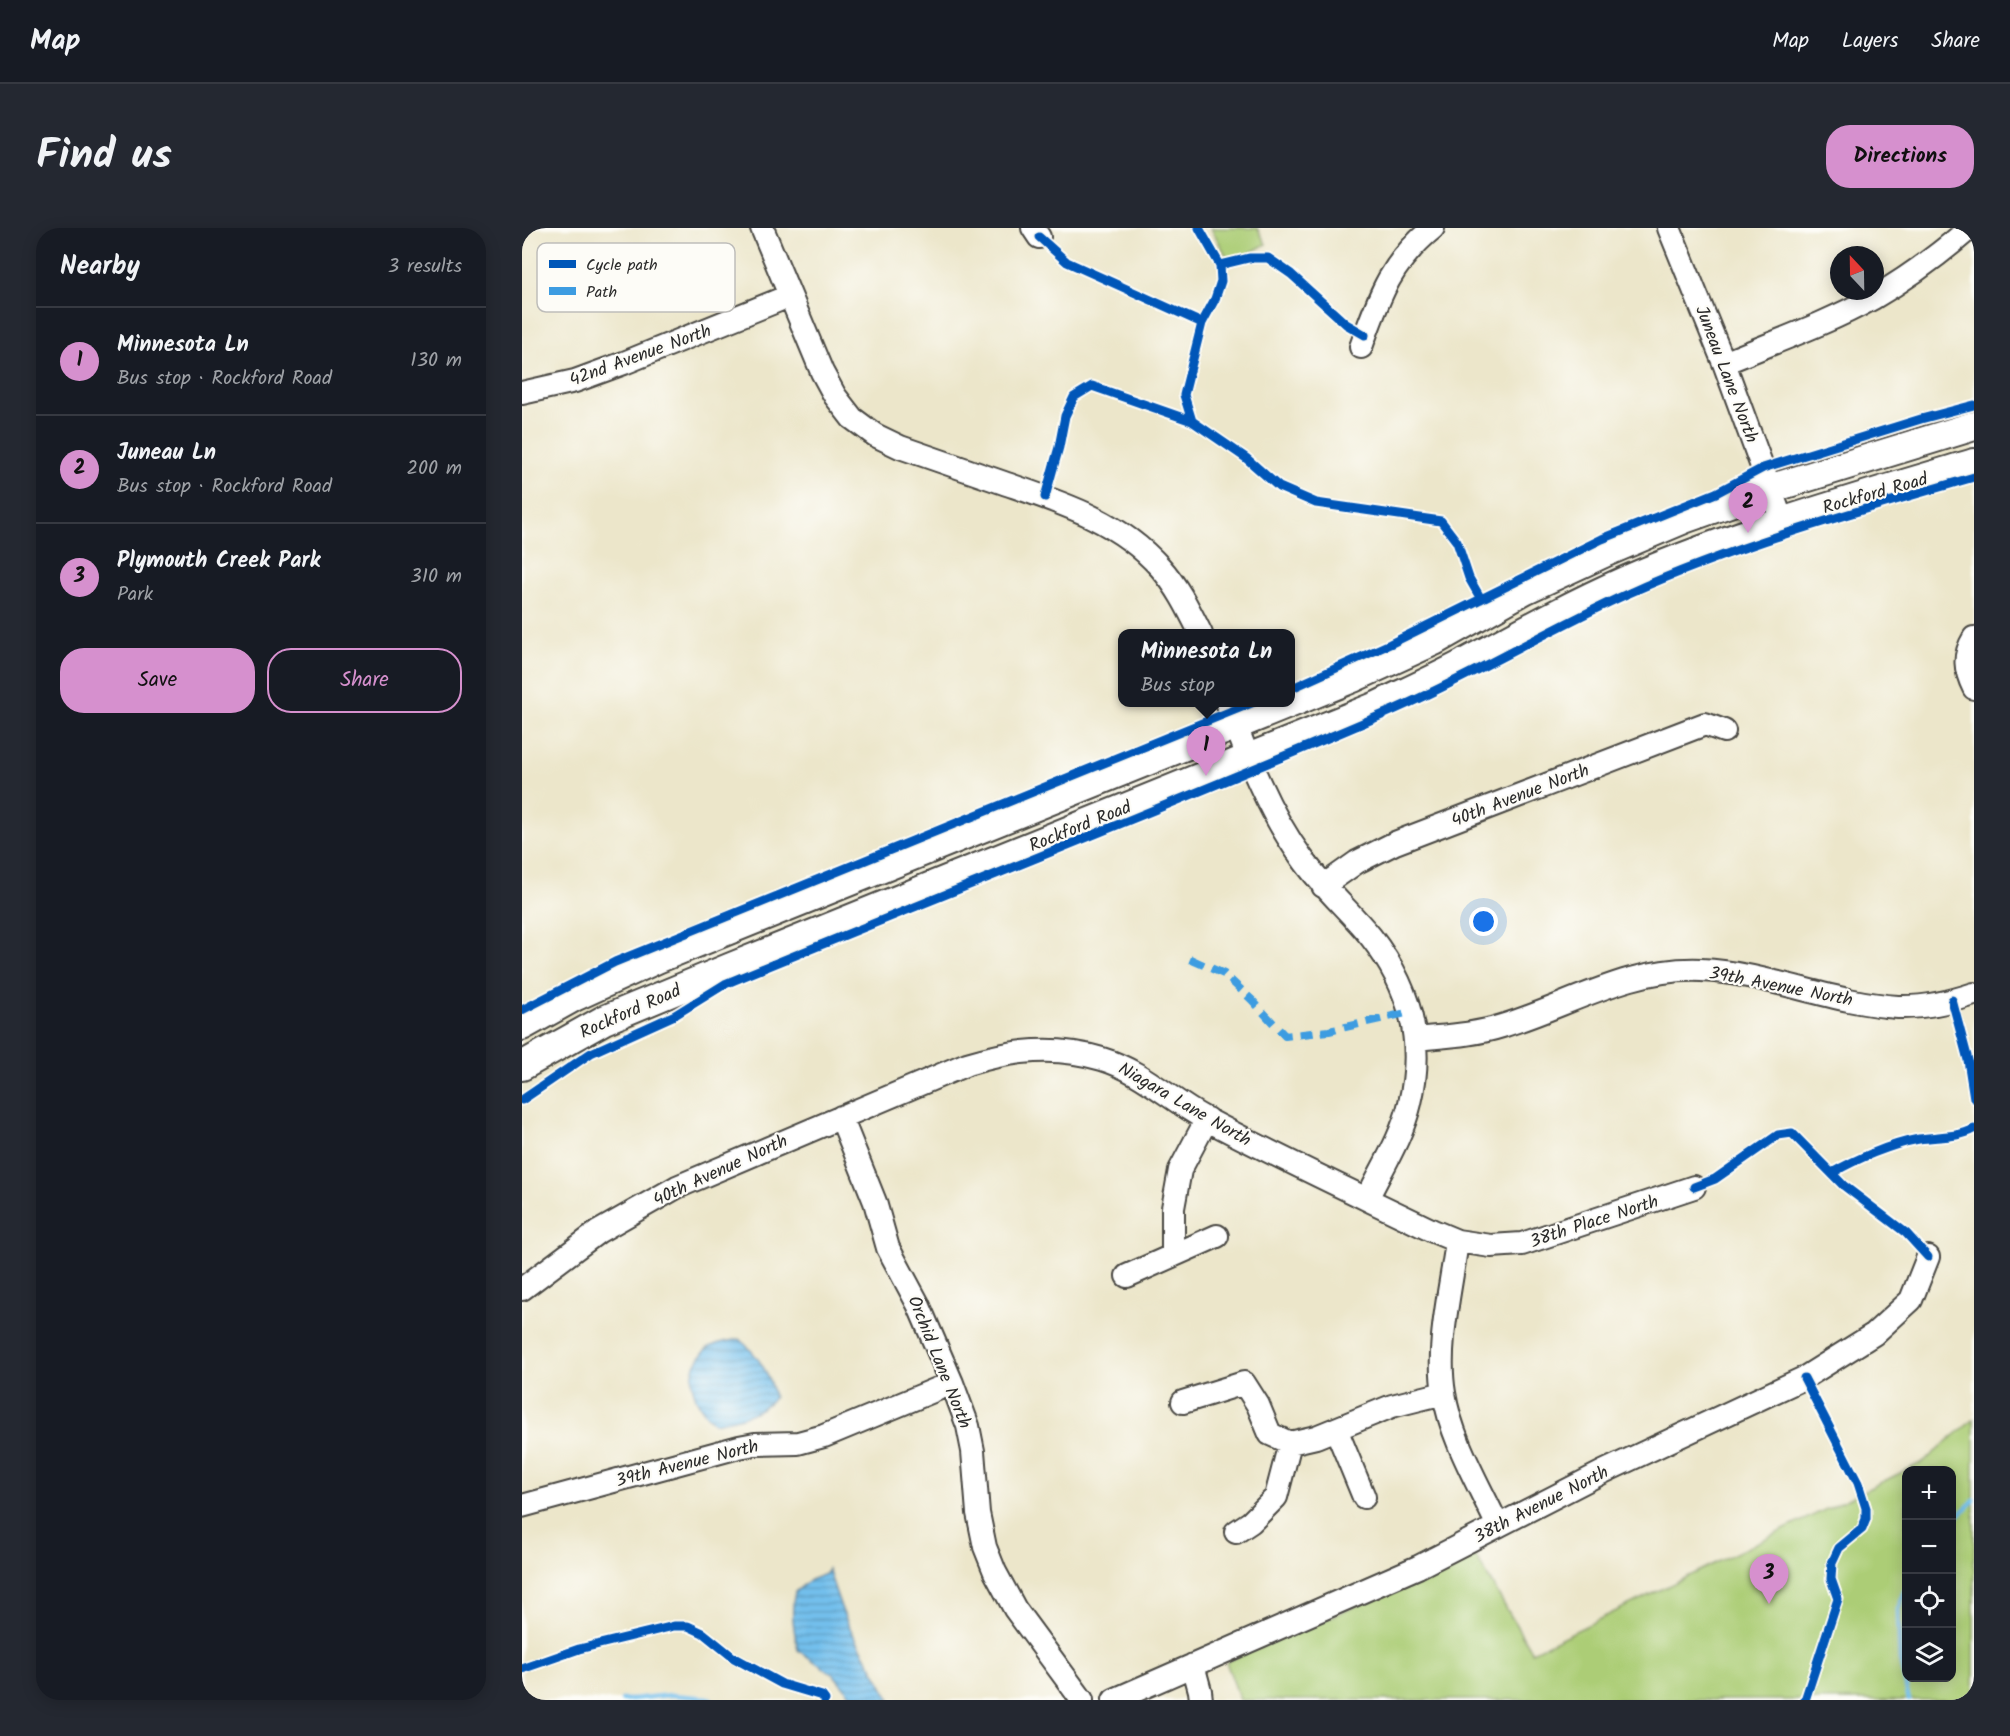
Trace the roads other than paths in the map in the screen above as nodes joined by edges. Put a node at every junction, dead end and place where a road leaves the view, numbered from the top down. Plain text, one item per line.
1 (762, 228) edge
2 (1433, 228) edge
3 (1669, 228) edge
4 (1970, 228) edge
5 (789, 296) junction
6 (1361, 347) dead end
7 (1724, 363) junction
8 (522, 393) edge
9 (1974, 426) edge
10 (1974, 462) edge
11 (1769, 489) junction
12 (1782, 521) junction
13 (1199, 629) edge
14 (1974, 638) edge
15 (1974, 688) edge
16 (1295, 695) edge
17 (1256, 707) edge
18 (1232, 714) edge
19 (1724, 731) dead end
20 (1249, 759) junction
21 (1323, 885) junction
22 (1974, 994) edge
23 (522, 1026) edge
24 (1416, 1038) junction
25 (522, 1066) edge
26 (932, 1079) joint
27 (841, 1116) junction
28 (1207, 1119) junction
29 (1694, 1187) dead end
30 (1367, 1199) junction
31 (1217, 1236) dead end
32 (1457, 1241) junction
33 (1173, 1255) junction
34 (1928, 1257) dead end
35 (1127, 1276) dead end
36 (522, 1289) edge
37 (952, 1383) junction
38 (1444, 1393) junction
39 (1183, 1402) dead end
40 (1336, 1429) junction
41 (1290, 1443) junction
42 (1364, 1497) dead end
43 (522, 1506) edge
44 (1498, 1526) junction
45 (1236, 1532) dead end
46 (1193, 1665) junction
47 (1082, 1700) edge
48 (1114, 1700) edge
49 (1201, 1700) edge

1 - 5 street
2 - 6 street
3 - 7 street, Juneau Lane North
4 - 7 street
5 - 8 street, 42nd Avenue North
5 - 13 street
7 - 11 street, Juneau Lane North
9 - 11 main road, Rockford Road
10 - 12 main road, Rockford Road
11 - 12 street, Juneau Lane North
11 - 16 main road, Rockford Road
12 - 20 main road, Rockford Road
14 - 15 street
17 - 18 main road, Rockford Road
18 - 20 street
18 - 23 main road, Rockford Road
19 - 21 street, 40th Avenue North
20 - 21 street
20 - 25 main road, Rockford Road
21 - 24 street
22 - 24 street, 39th Avenue North
24 - 30 street
26 - 27 street, 40th Avenue North
26 - 28 street, Niagara Lane North
27 - 36 street, 40th Avenue North
27 - 37 street, Orchid Lane North
28 - 30 street, Niagara Lane North
28 - 33 street
29 - 32 street, 38th Place North
30 - 32 street, Niagara Lane North
31 - 33 street
32 - 38 street
33 - 35 street
34 - 44 street, 38th Avenue North
37 - 43 street, 39th Avenue North
37 - 47 street, Orchid Lane North
38 - 40 street
38 - 44 street
39 - 41 street
40 - 41 street
40 - 42 street
41 - 45 street
44 - 46 street, 38th Avenue North
46 - 48 street, 38th Avenue North
46 - 49 street

